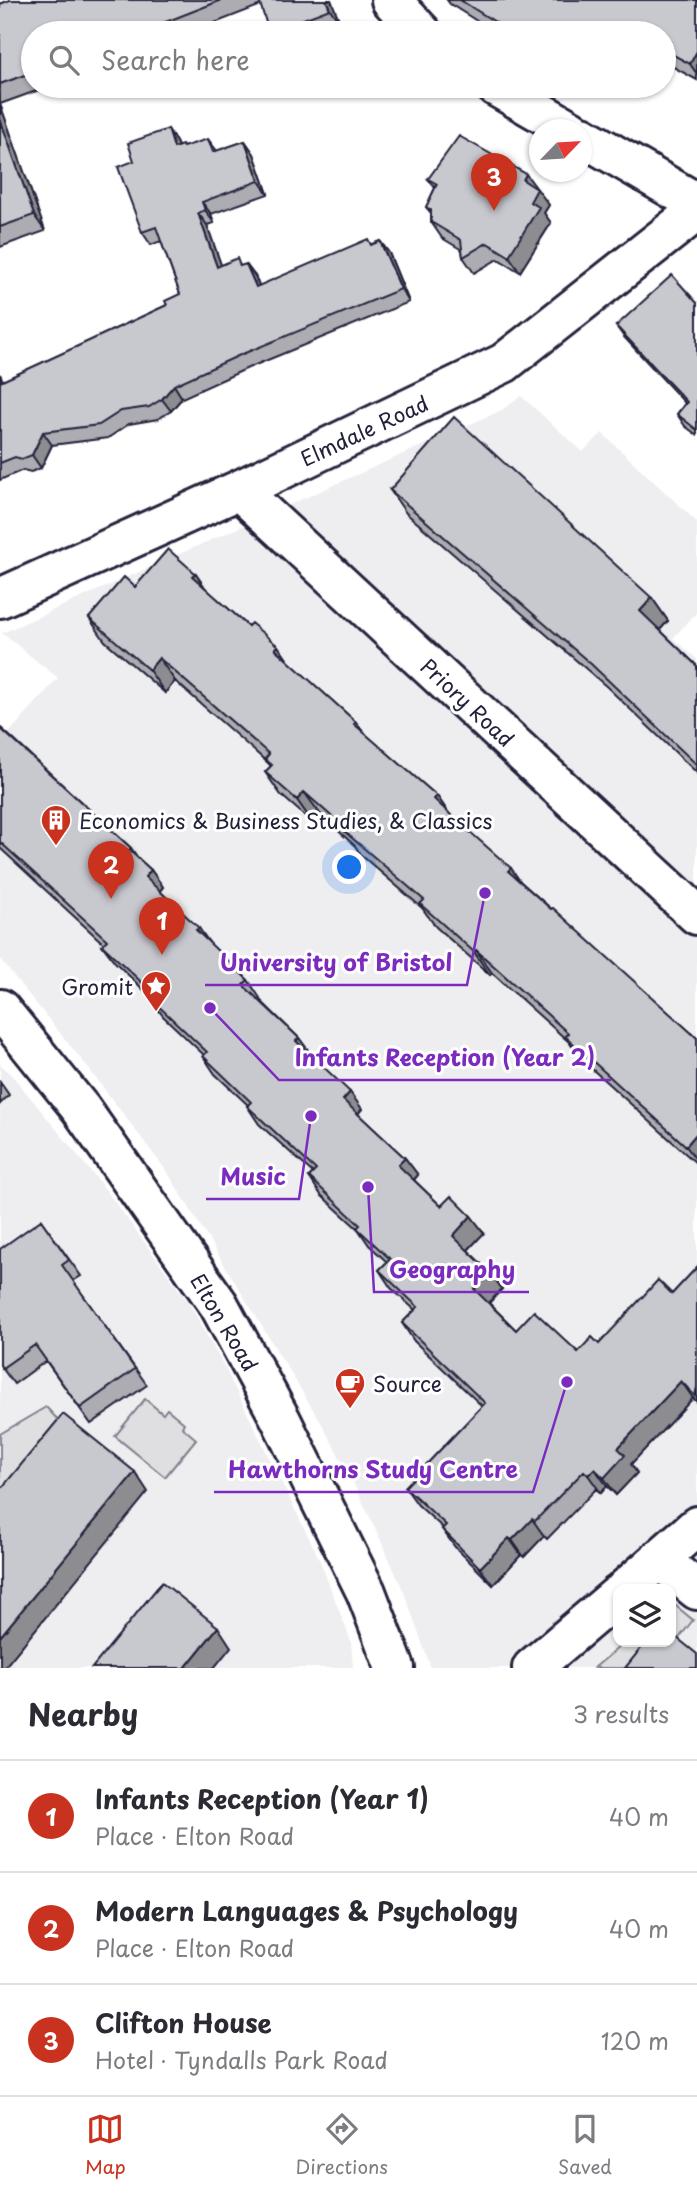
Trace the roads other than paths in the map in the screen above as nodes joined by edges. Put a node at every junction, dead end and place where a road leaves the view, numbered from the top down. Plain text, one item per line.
1 (391, 0) edge
2 (411, 21) edge
3 (515, 98) edge
4 (551, 119) edge
5 (592, 142) edge
6 (697, 203) edge
7 (697, 211) edge
8 (239, 489) junction
9 (0, 598) edge
10 (697, 915) edge
11 (0, 1009) edge
12 (697, 1526) edge
13 (660, 1560) junction
14 (631, 1584) edge
15 (697, 1590) edge
16 (613, 1599) edge
17 (395, 1668) edge
18 (532, 1668) edge

1 - 2 street
3 - 4 street
5 - 6 street
7 - 8 street, Elmdale Road
8 - 9 street, Elmdale Road
8 - 10 street, Priory Road
11 - 17 street, Elton Road
12 - 13 street
13 - 14 street
13 - 15 street
16 - 18 street

